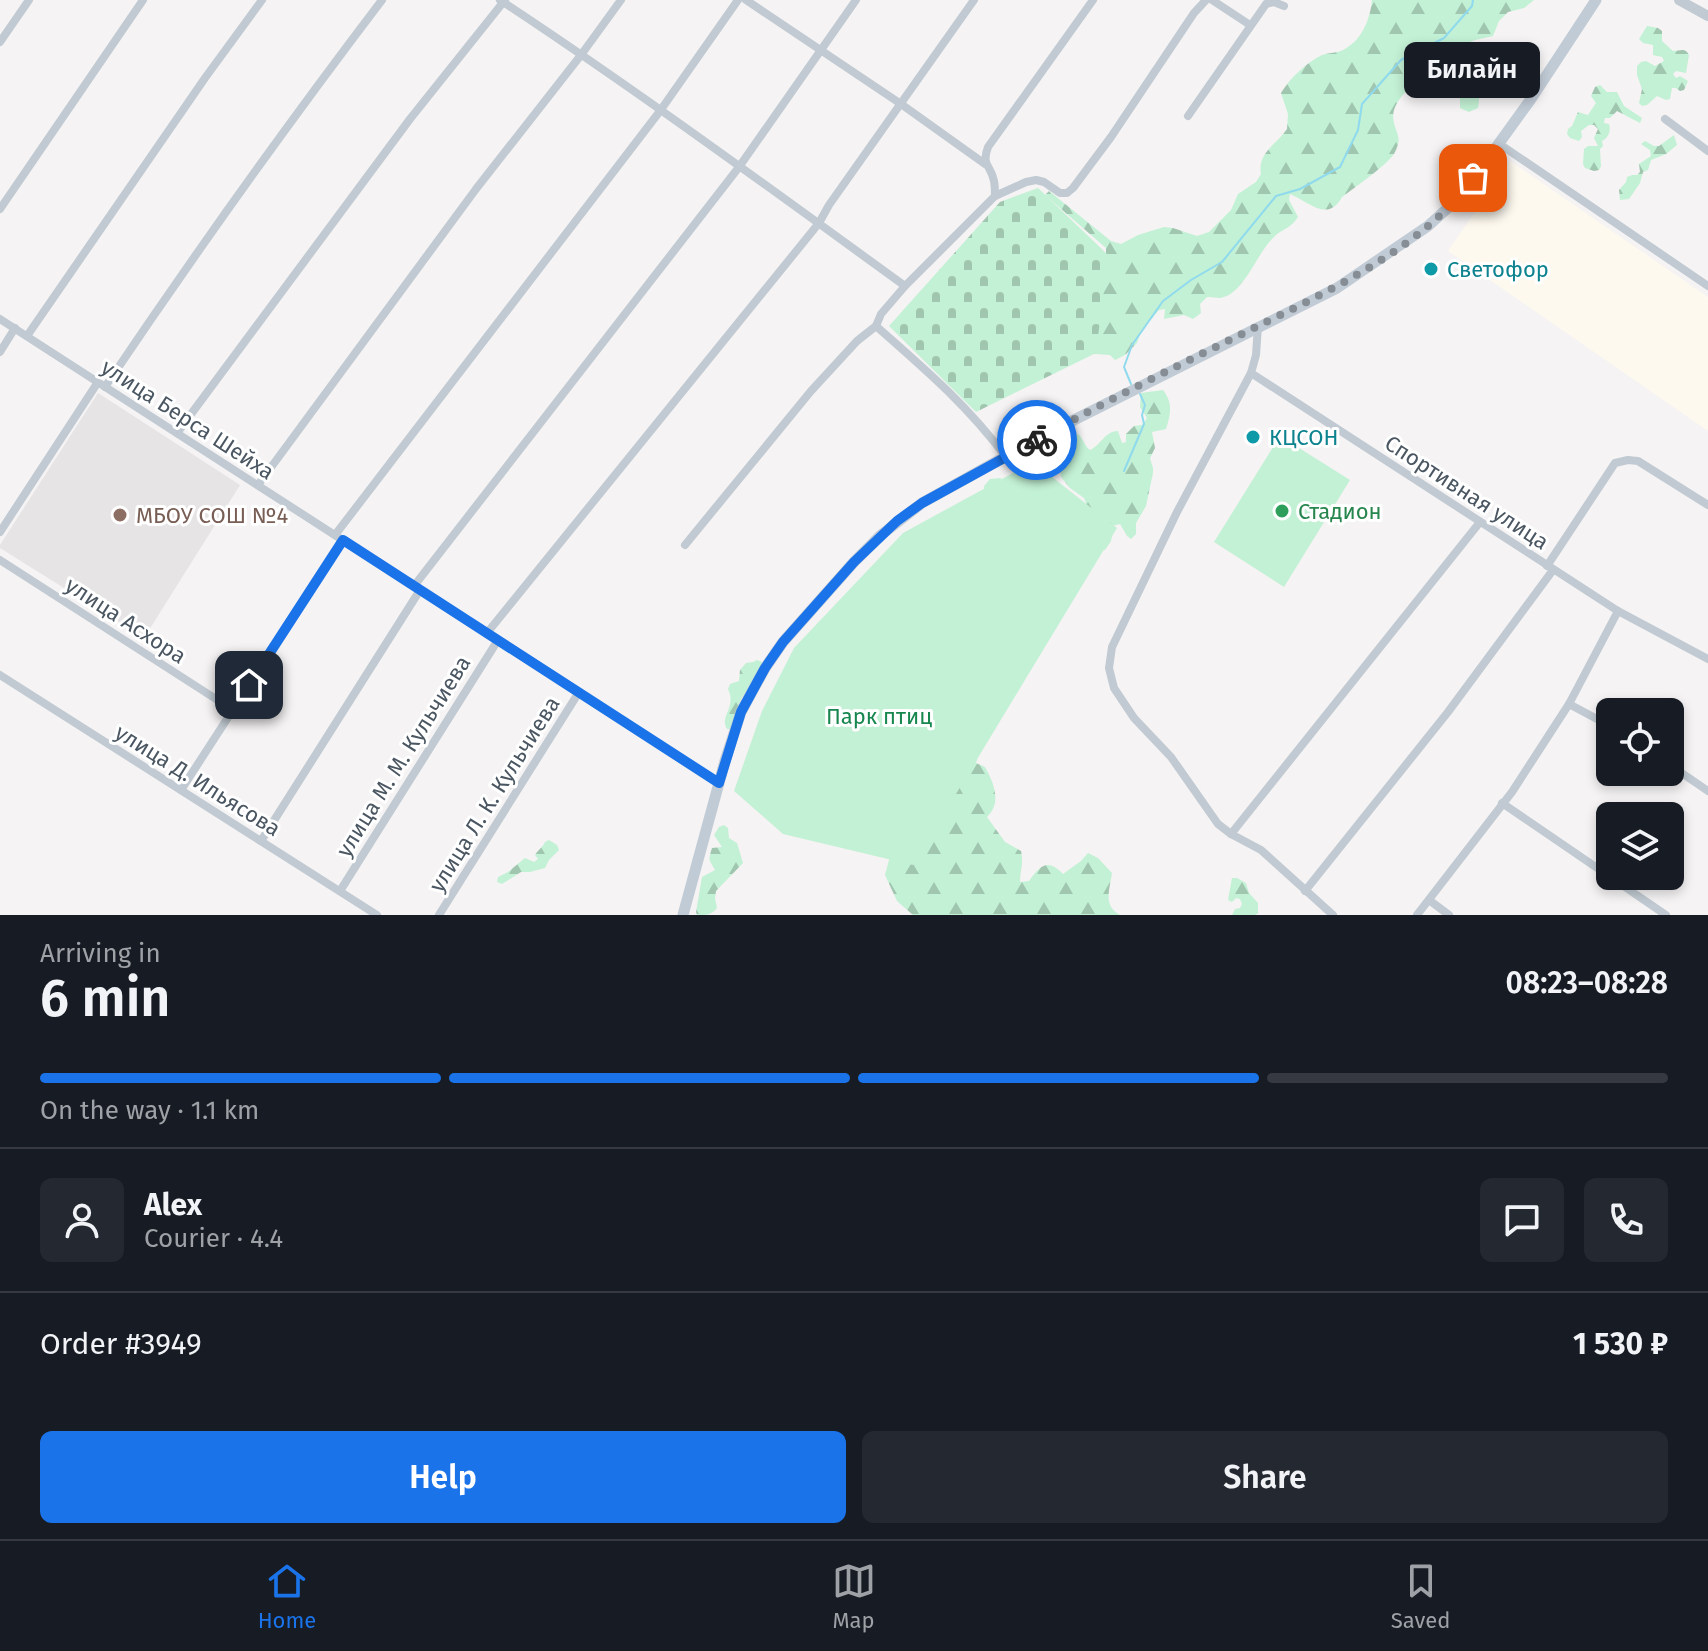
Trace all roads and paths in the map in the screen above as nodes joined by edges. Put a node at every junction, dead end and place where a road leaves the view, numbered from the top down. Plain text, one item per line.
1 (29, 0) edge
2 (143, 0) edge
3 (262, 0) edge
4 (382, 0) edge
5 (621, 0) edge
6 (738, 0) edge
7 (746, 0) edge
8 (856, 0) edge
9 (974, 0) edge
10 (1093, 0) edge
11 (1206, 0) edge
12 (1212, 0) edge
13 (1596, 0) edge
14 (1679, 0) edge
15 (502, 1) edge
16 (1284, 6) dead end
17 (1708, 16) edge
18 (1250, 25) junction
19 (0, 42) edge
20 (821, 51) junction
21 (581, 55) junction
22 (901, 104) junction
23 (660, 111) junction
24 (1188, 116) dead end
25 (1665, 119) dead end
26 (1498, 143) junction
27 (1708, 151) edge
28 (985, 164) junction
29 (739, 167) junction
30 (995, 196) junction
31 (0, 209) edge
32 (819, 223) junction
33 (905, 286) junction
34 (1708, 286) edge
35 (0, 319) edge
36 (876, 326) junction
37 (1258, 326) junction
38 (15, 328) junction
39 (27, 336) junction
40 (0, 352) edge
41 (1251, 373) junction
42 (102, 384) junction
43 (177, 433) junction
44 (1006, 457) junction
45 (258, 485) junction
46 (1708, 505) edge
47 (1480, 522) junction
48 (0, 532) edge
49 (339, 537) junction
50 (685, 545) dead end
51 (0, 560) edge
52 (1550, 568) junction
53 (417, 588) junction
54 (1618, 611) junction
55 (487, 633) junction
56 (498, 640) junction
57 (1708, 659) edge
58 (0, 675) edge
59 (579, 692) junction
60 (1569, 704) junction
61 (233, 710) junction
62 (1596, 718) edge
63 (1684, 775) edge
64 (719, 783) junction
65 (181, 790) junction
66 (1708, 791) edge
67 (1502, 803) junction
68 (1231, 834) junction
69 (261, 841) junction
70 (340, 891) junction
71 (1305, 891) junction
72 (1429, 900) junction
73 (377, 915) edge
74 (439, 915) edge
75 (683, 915) edge
76 (1333, 915) edge
77 (1417, 915) edge
78 (1449, 915) edge
79 (1666, 915) edge

1 - 19 street
2 - 31 street
3 - 39 street
4 - 42 street
5 - 21 street
6 - 23 street
7 - 20 street
8 - 20 street
9 - 22 street
10 - 28 street
11 - 30 street
12 - 18 street
13 - 26 main road
14 - 17 street
15 - 21 street
15 - 43 street
16 - 18 street
18 - 24 street
20 - 22 street
20 - 29 street
21 - 23 street
21 - 45 street
22 - 28 street
22 - 32 street
23 - 29 street
23 - 49 street
25 - 27 street
26 - 34 street
26 - 37 main road
28 - 30 street
29 - 32 street
29 - 53 street
30 - 33 street
32 - 33 street
32 - 55 street
33 - 36 street
35 - 38 street, улица Берса Шейха
36 - 44 street
36 - 50 street
37 - 41 street
37 - 44 main road
38 - 39 street, улица Берса Шейха
38 - 40 street
39 - 42 street, улица Берса Шейха
41 - 47 street, Спортивная улица
41 - 68 street
42 - 43 street, улица Берса Шейха
42 - 48 street
43 - 45 street, улица Берса Шейха
44 - 64 main road
45 - 49 street, улица Берса Шейха
46 - 52 street
47 - 52 street, Спортивная улица
47 - 68 street
49 - 53 street, улица Берса Шейха
49 - 61 street
51 - 61 street, улица Асхора
52 - 54 street, Спортивная улица
52 - 71 street
53 - 55 street, улица Берса Шейха
53 - 69 street
54 - 57 street, Спортивная улица
54 - 60 street
55 - 56 street, улица Берса Шейха
56 - 59 street, улица Берса Шейха
56 - 70 street, улица М. М. Кульчиева
58 - 65 street, улица Д. Ильясова
59 - 64 street, улица Берса Шейха
59 - 74 street, улица Л. К. Кульчиева
60 - 62 street
60 - 67 street
61 - 65 street
63 - 66 street
64 - 75 main road
65 - 69 street, улица Д. Ильясова
67 - 72 street
67 - 79 street
68 - 71 street
69 - 70 street, улица Д. Ильясова
70 - 73 street, улица Д. Ильясова
71 - 76 street
72 - 77 street
72 - 78 street

